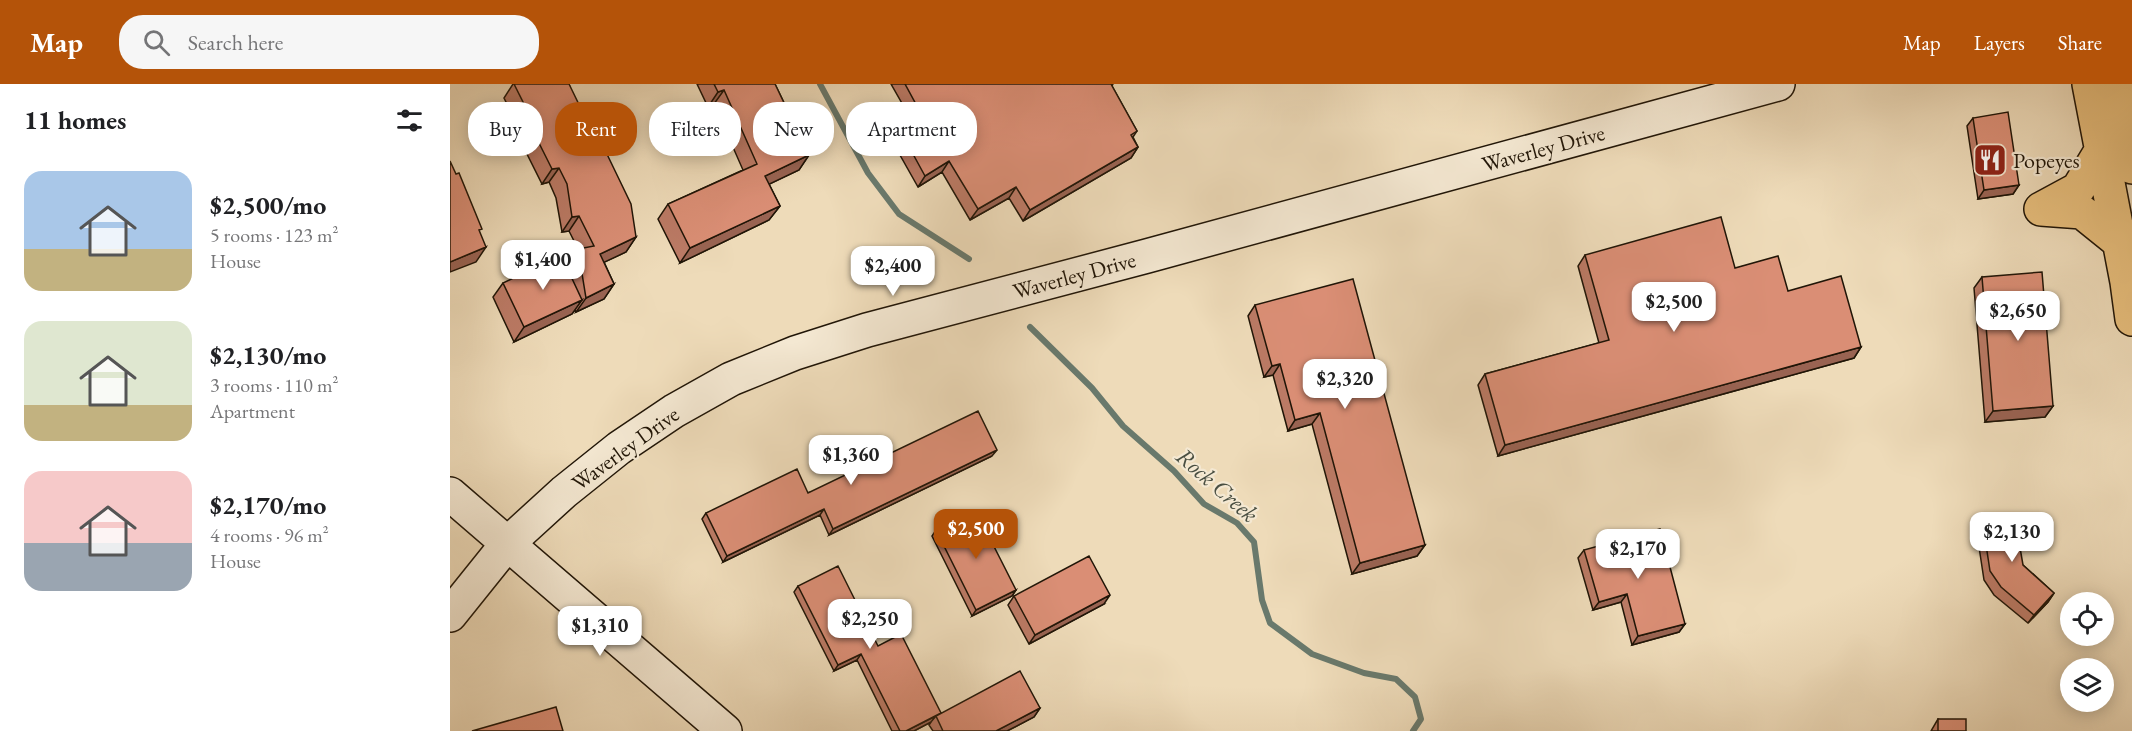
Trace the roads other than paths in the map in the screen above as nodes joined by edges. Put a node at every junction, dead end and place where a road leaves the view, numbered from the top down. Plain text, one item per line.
1 (1778, 84) edge
2 (2089, 84) edge
3 (2117, 84) edge
4 (2101, 151) junction
5 (2132, 166) edge
6 (2118, 242) junction
7 (2132, 311) edge
8 (450, 494) edge
9 (507, 544) junction
10 (450, 615) edge
11 (725, 731) edge

1 - 9 street, Waverley Drive
2 - 4 main road
3 - 5 main road
4 - 6 main road
4 - 6 main road
6 - 7 main road
8 - 9 street
9 - 10 street, Waverley Drive
9 - 11 street

